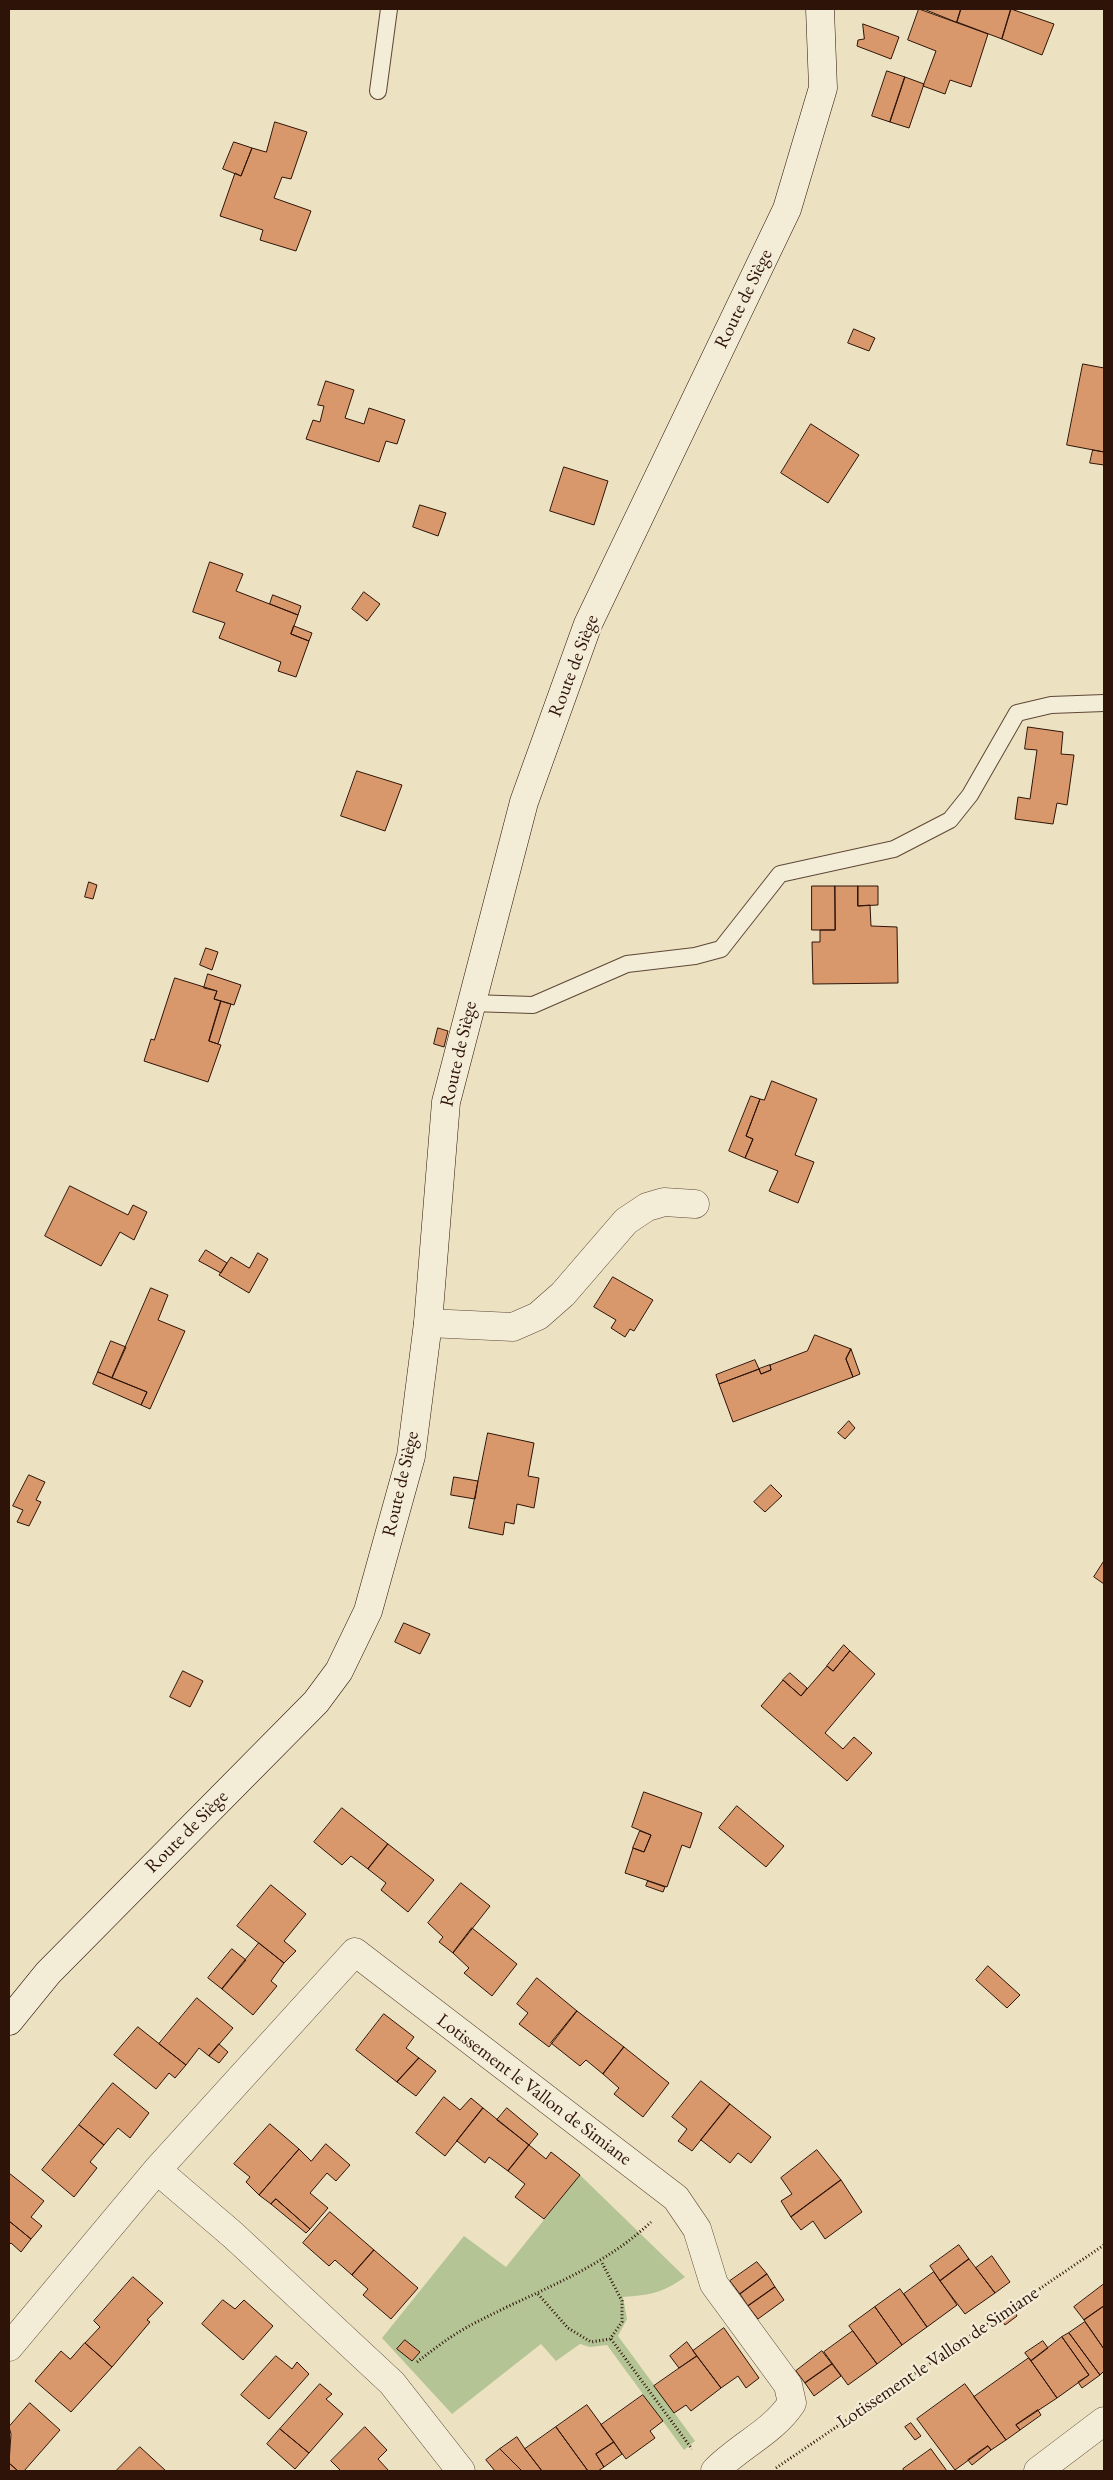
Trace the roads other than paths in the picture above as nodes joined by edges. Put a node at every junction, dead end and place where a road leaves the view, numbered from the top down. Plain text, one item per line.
1 (389, 9) edge
2 (820, 9) edge
3 (378, 91) dead end
4 (1104, 704) edge
5 (471, 1004) junction
6 (695, 1204) dead end
7 (428, 1323) junction
8 (9, 2021) edge
9 (157, 2170) junction
10 (9, 2348) edge
11 (1104, 2421) edge
12 (461, 2471) edge
13 (715, 2471) edge
14 (1038, 2471) edge

1 - 3 lane
2 - 5 street, Route de Siège
4 - 5 lane
5 - 7 street, Route de Siège
6 - 7 street
7 - 8 street, Route de Siège
9 - 10 street, Lotissement le Vallon de Simiane
9 - 12 street
9 - 13 street, Lotissement le Vallon de Simiane
11 - 14 street

